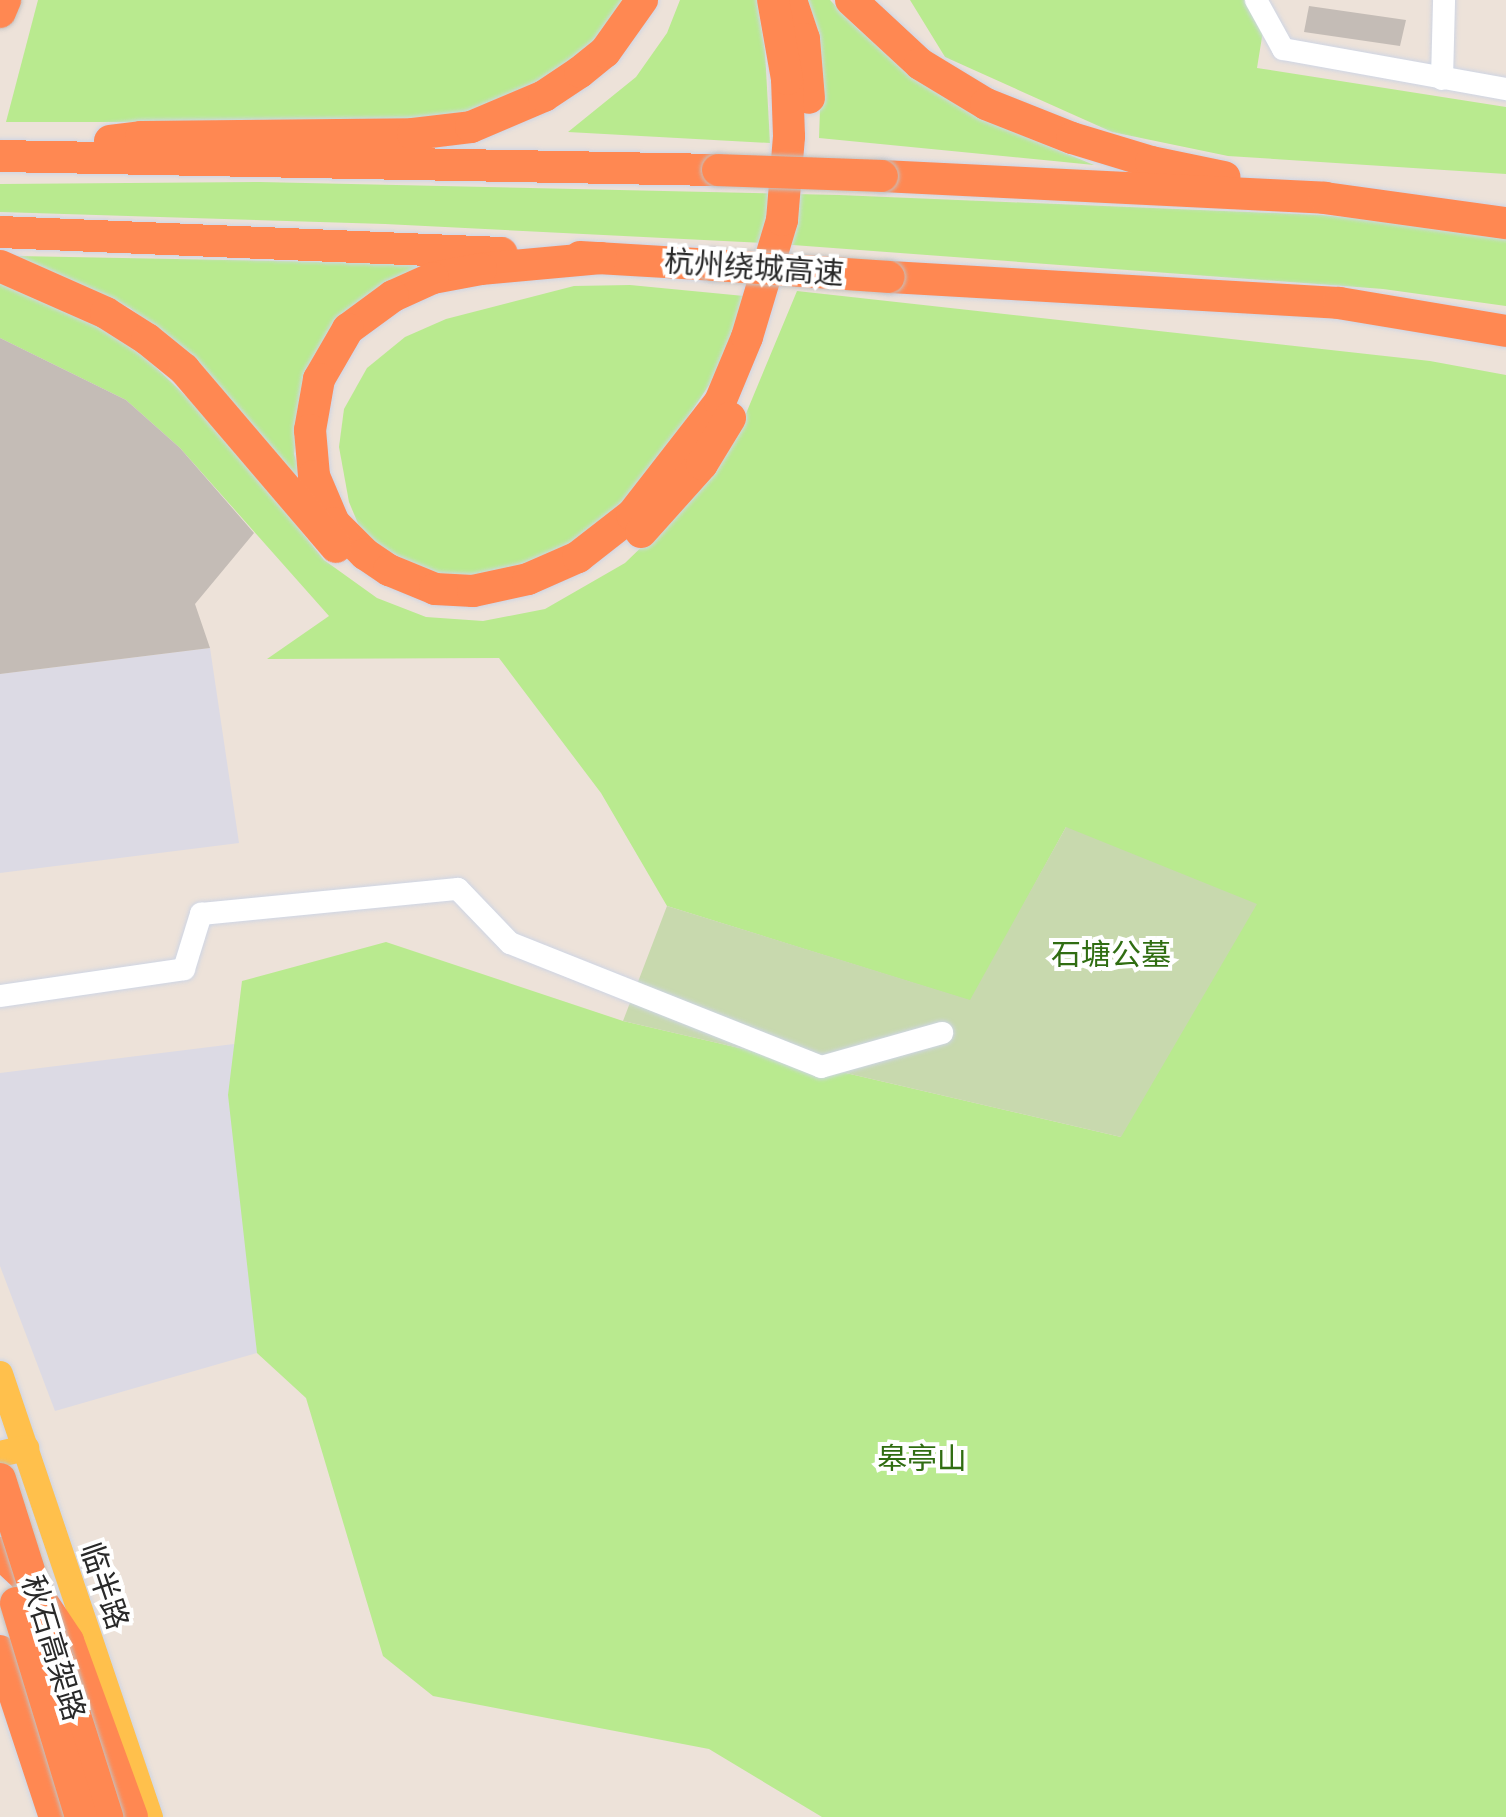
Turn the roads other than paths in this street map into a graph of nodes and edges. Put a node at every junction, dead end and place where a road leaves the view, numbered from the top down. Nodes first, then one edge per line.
1 (4, 0) edge
2 (642, 0) edge
3 (773, 0) edge
4 (791, 0) edge
5 (851, 0) edge
6 (1256, 0) edge
7 (1444, 0) edge
8 (0, 14) edge
9 (1442, 79) junction
10 (1506, 89) edge
11 (0, 156) edge
12 (1325, 198) junction
13 (1506, 223) edge
14 (1, 232) edge
15 (601, 258) junction
16 (5, 267) edge
17 (1506, 331) edge
18 (0, 996) edge
19 (942, 1033) dead end
20 (0, 1374) edge
21 (26, 1448) junction
22 (0, 1454) edge
23 (0, 1479) edge
24 (42, 1504) junction
25 (0, 1514) edge
26 (0, 1552) edge
27 (0, 1651) edge
28 (0, 1676) edge
29 (40, 1817) edge
30 (55, 1817) edge
31 (81, 1817) edge
32 (107, 1817) edge
33 (132, 1817) edge
34 (150, 1817) edge

1 - 8 highway, bridge
2 - 11 highway
3 - 15 highway
4 - 16 highway
5 - 12 highway
6 - 9 street
7 - 9 street
9 - 10 street
11 - 12 highway, bridge
12 - 13 highway
14 - 15 highway, 杭州绕城高速
15 - 17 highway, 杭州绕城高速, bridge
18 - 19 street
20 - 21 main road, 临半路
21 - 22 main road
21 - 24 main road, 临半路
23 - 32 highway, 秋石高架路, bridge
24 - 25 main road
24 - 34 main road, 临半路
26 - 31 highway, 秋石高架路, bridge
26 - 33 highway, bridge
27 - 30 highway
28 - 29 main road

